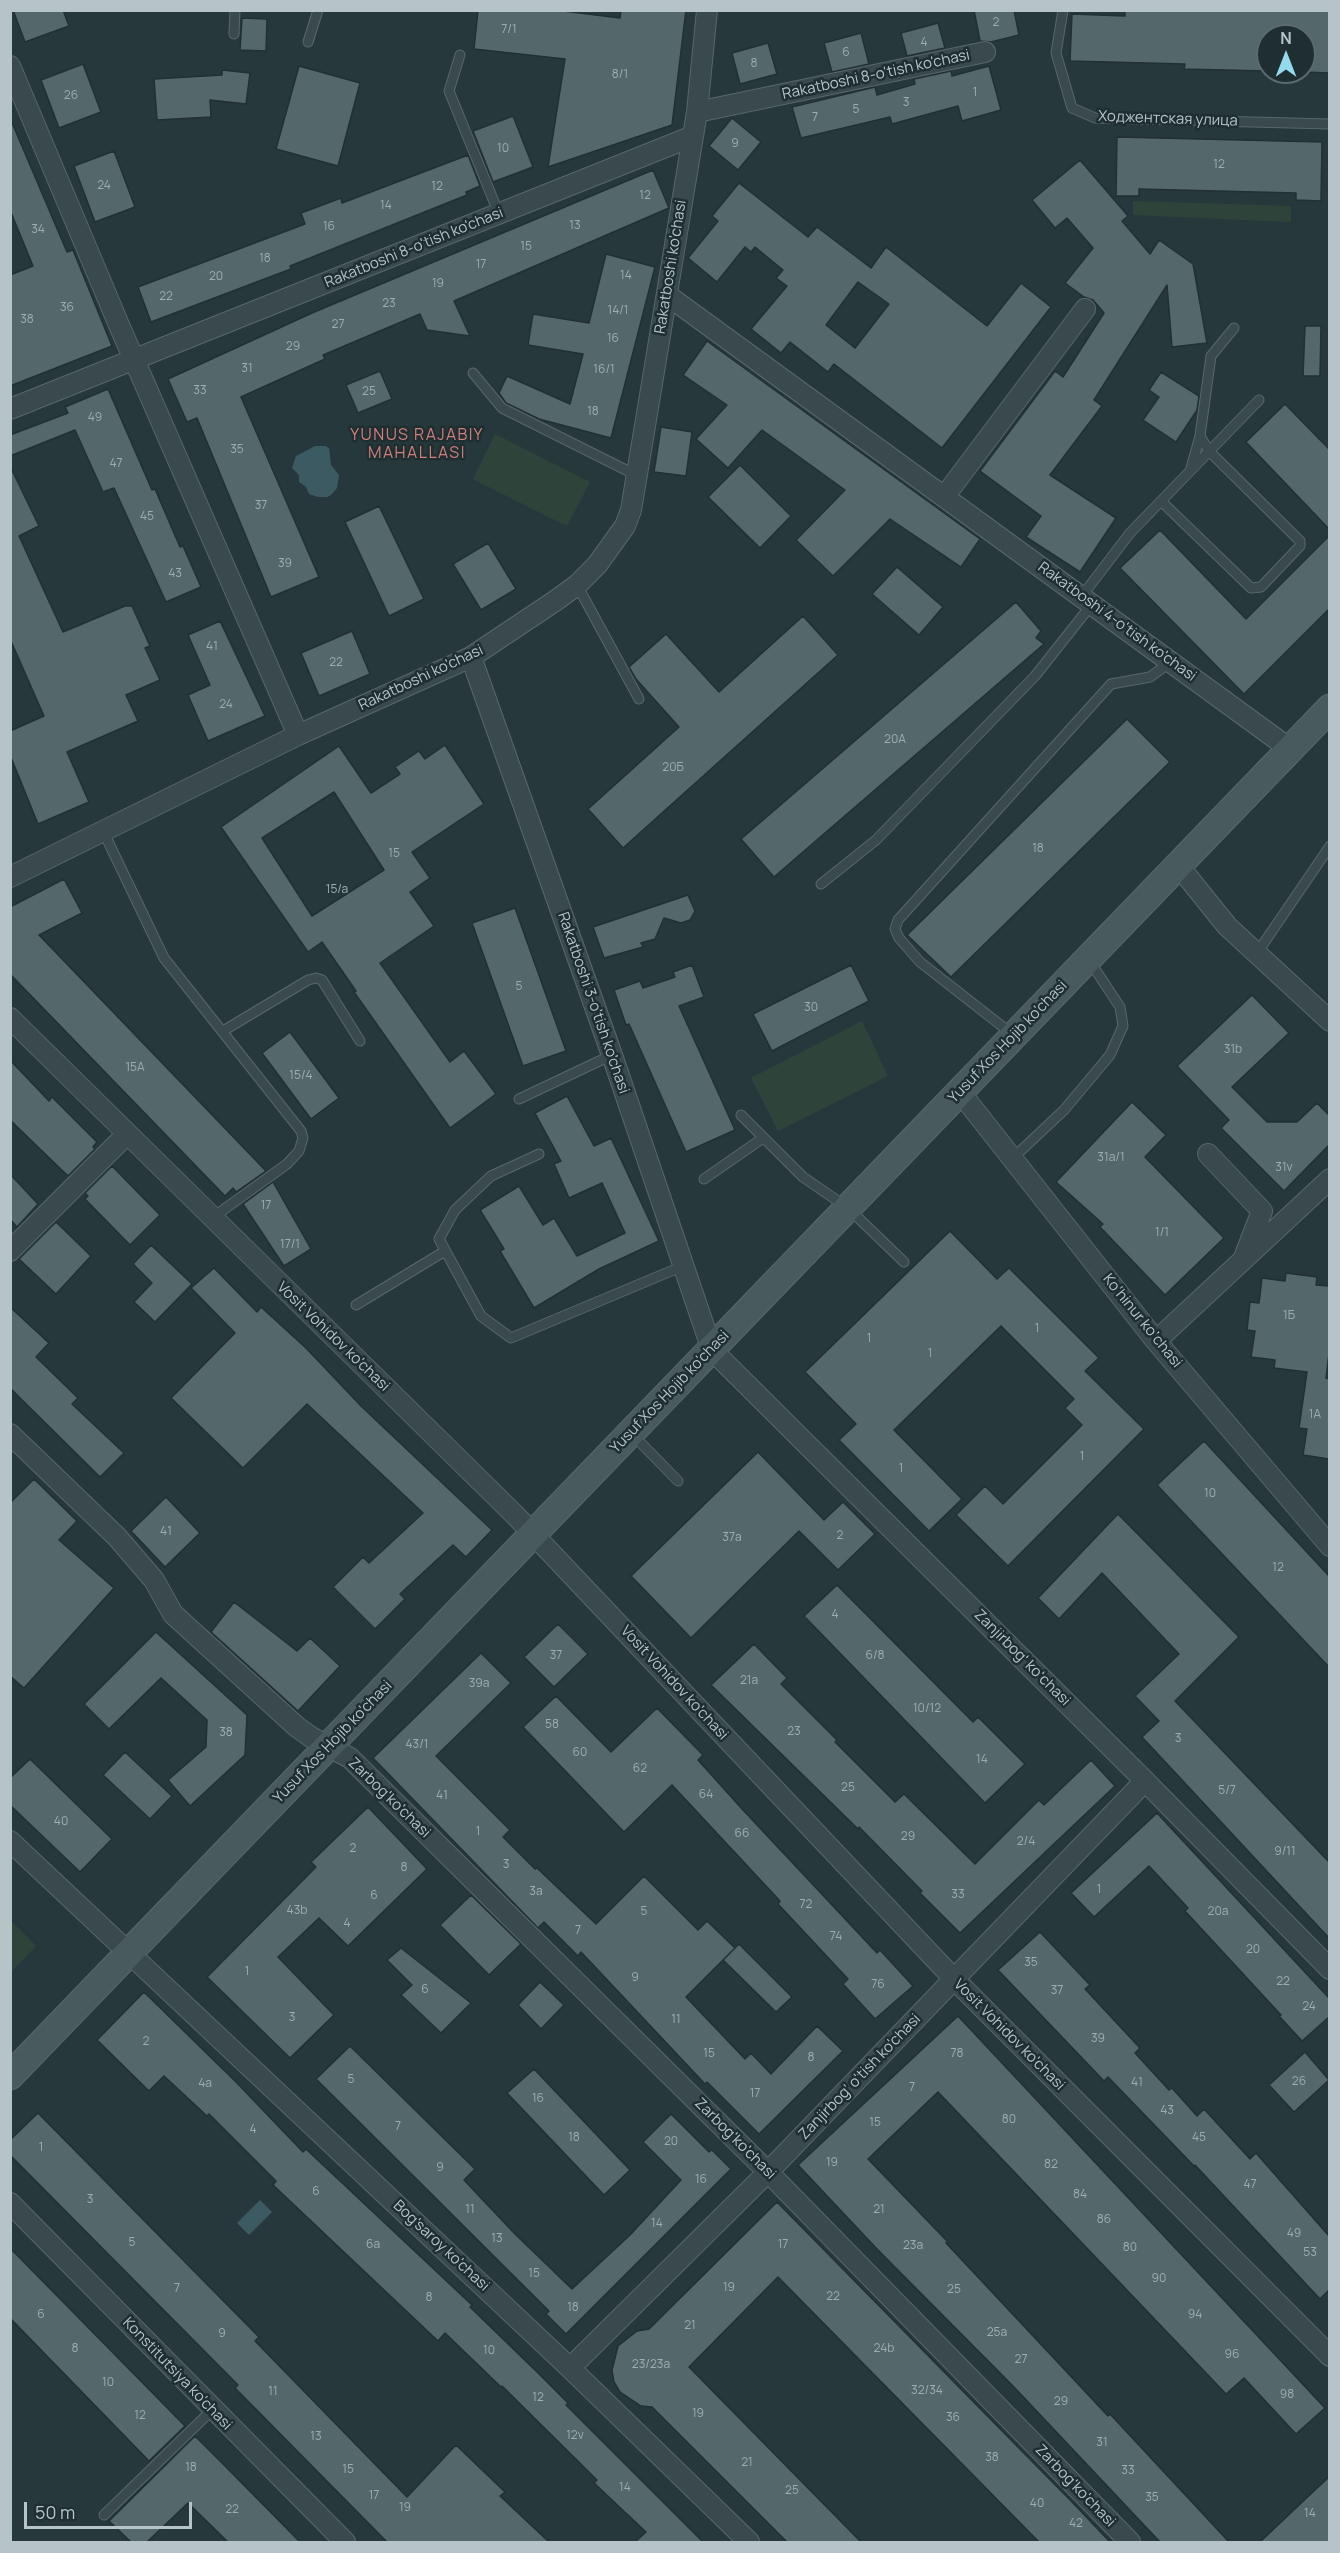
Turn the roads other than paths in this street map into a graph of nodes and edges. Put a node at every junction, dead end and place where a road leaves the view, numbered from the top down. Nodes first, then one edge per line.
1 (235, 10) edge
2 (318, 10) edge
3 (707, 10) edge
4 (1063, 10) edge
5 (234, 34) dead end
6 (308, 42) dead end
7 (985, 52) dead end
8 (460, 55) dead end
9 (10, 66) edge
10 (697, 111) junction
11 (1329, 124) edge
12 (693, 136) junction
13 (499, 214) junction
14 (667, 295) junction
15 (1085, 309) dead end
16 (1234, 328) dead end
17 (135, 359) junction
18 (473, 373) dead end
19 (1259, 400) dead end
20 (10, 409) edge
21 (1200, 436) junction
22 (1209, 451) junction
23 (1191, 471) junction
24 (636, 475) junction
25 (944, 497) junction
26 (1161, 501) junction
27 (577, 585) junction
28 (1087, 600) junction
29 (471, 657) junction
30 (1172, 661) junction
31 (639, 699) dead end
32 (1329, 708) edge
33 (297, 735) junction
34 (1290, 749) junction
35 (103, 831) junction
36 (1329, 846) edge
37 (1178, 865) junction
38 (10, 877) edge
39 (821, 884) dead end
40 (1257, 953) junction
41 (1088, 959) junction
42 (10, 1018) edge
43 (1329, 1021) edge
44 (223, 1031) junction
45 (1014, 1036) junction
46 (360, 1041) dead end
47 (612, 1055) junction
48 (960, 1092) junction
49 (519, 1099) dead end
50 (741, 1115) dead end
51 (128, 1134) junction
52 (763, 1138) junction
53 (538, 1154) dead end
54 (1208, 1154) dead end
55 (1013, 1158) junction
56 (704, 1179) dead end
57 (1329, 1179) edge
58 (848, 1208) junction
59 (213, 1218) junction
60 (10, 1251) edge
61 (445, 1251) junction
62 (1243, 1260) junction
63 (904, 1262) dead end
64 (683, 1266) junction
65 (356, 1305) dead end
66 (1156, 1341) junction
67 (712, 1350) junction
68 (631, 1433) junction
69 (10, 1434) edge
70 (678, 1481) dead end
71 (534, 1534) junction
72 (1329, 1546) edge
73 (329, 1747) junction
74 (1145, 1780) junction
75 (10, 1841) edge
76 (130, 1952) junction
77 (1329, 1970) edge
78 (954, 1979) junction
79 (10, 2076) edge
80 (768, 2172) junction
81 (10, 2203) edge
82 (1329, 2356) edge
83 (570, 2368) junction
84 (213, 2410) junction
85 (104, 2515) dead end
86 (345, 2542) edge
87 (749, 2542) edge
88 (1130, 2542) edge

1 - 5 lane
2 - 6 lane
3 - 10 street, Rakatboshi ko'chasi
4 - 11 lane, Ходжентская улица
7 - 10 street, Rakatboshi 8-o'tish ko'chasi
8 - 13 lane
9 - 17 street
10 - 12 street, Rakatboshi ko'chasi
12 - 13 street, Rakatboshi 8-o'tish ko'chasi
12 - 14 street, Rakatboshi ko'chasi
13 - 17 street, Rakatboshi 8-o'tish ko'chasi
14 - 24 street, Rakatboshi ko'chasi
14 - 25 street, Rakatboshi 4-o'tish ko'chasi
15 - 25 street
16 - 21 lane
17 - 20 street, Rakatboshi 8-o'tish ko'chasi
17 - 33 street
18 - 24 lane
19 - 22 lane
21 - 22 lane
21 - 23 lane
22 - 23 lane
22 - 26 lane
23 - 26 lane
24 - 27 street, Rakatboshi ko'chasi
25 - 28 street, Rakatboshi 4-o'tish ko'chasi
26 - 28 lane
27 - 29 street, Rakatboshi ko'chasi
27 - 31 lane
28 - 30 street, Rakatboshi 4-o'tish ko'chasi
28 - 39 lane
29 - 33 street, Rakatboshi ko'chasi
29 - 47 street, Rakatboshi 3-o'tish ko'chasi
30 - 34 street, Rakatboshi 4-o'tish ko'chasi
30 - 45 lane
32 - 34 main road, Yusuf Xos Hojib ko'chasi
33 - 35 street, Rakatboshi ko'chasi
34 - 37 main road, Yusuf Xos Hojib ko'chasi
35 - 38 street, Rakatboshi ko'chasi
35 - 44 lane
36 - 40 lane
37 - 40 street
37 - 41 main road, Yusuf Xos Hojib ko'chasi
40 - 43 street
41 - 45 main road, Yusuf Xos Hojib ko'chasi
41 - 55 lane
42 - 51 street, Vosit Vohidov ko'chasi
44 - 46 lane
44 - 59 lane
45 - 48 main road, Yusuf Xos Hojib ko'chasi
47 - 49 lane
47 - 64 street, Rakatboshi 3-o'tish ko'chasi
48 - 55 street, Ko‘hinur ko‘chasi
48 - 58 main road, Yusuf Xos Hojib ko'chasi
50 - 52 lane
51 - 59 street, Vosit Vohidov ko'chasi
51 - 60 street
52 - 56 lane
52 - 58 lane
53 - 61 lane
54 - 62 street
55 - 66 street, Ko‘hinur ko‘chasi
57 - 62 street
58 - 63 lane
58 - 67 main road, Yusuf Xos Hojib ko'chasi
59 - 71 street, Vosit Vohidov ko'chasi
61 - 64 lane
61 - 65 lane
62 - 66 street
64 - 67 street, Rakatboshi 3-o'tish ko'chasi
66 - 72 street, Ko‘hinur ko‘chasi
67 - 68 main road, Yusuf Xos Hojib ko'chasi
67 - 74 street, Zanjirbogʻ koʻchasi
68 - 70 lane
68 - 71 main road, Yusuf Xos Hojib ko'chasi
69 - 73 street, Zarbog'ko'chasi
71 - 73 main road, Yusuf Xos Hojib ko'chasi
71 - 78 street, Vosit Vohidov ko'chasi
73 - 76 main road, Yusuf Xos Hojib ko'chasi
73 - 80 street, Zarbog'ko'chasi
74 - 77 street, Zanjirbogʻ koʻchasi
74 - 78 street, Zanjirbog' o'tish ko'chasi
75 - 76 street, Bog'saroy ko'chasi
76 - 79 main road, Yusuf Xos Hojib ko'chasi
76 - 83 street, Bog'saroy ko'chasi
78 - 80 street, Zanjirbog' o'tish ko'chasi
78 - 82 street, Vosit Vohidov ko'chasi
80 - 83 street, Zanjirbog' o'tish ko'chasi
80 - 88 street, Zarbog'ko'chasi
81 - 84 street, Konstitutsiya ko'chasi
83 - 87 street, Bog'saroy ko'chasi
84 - 85 lane
84 - 86 street, Konstitutsiya ko'chasi

